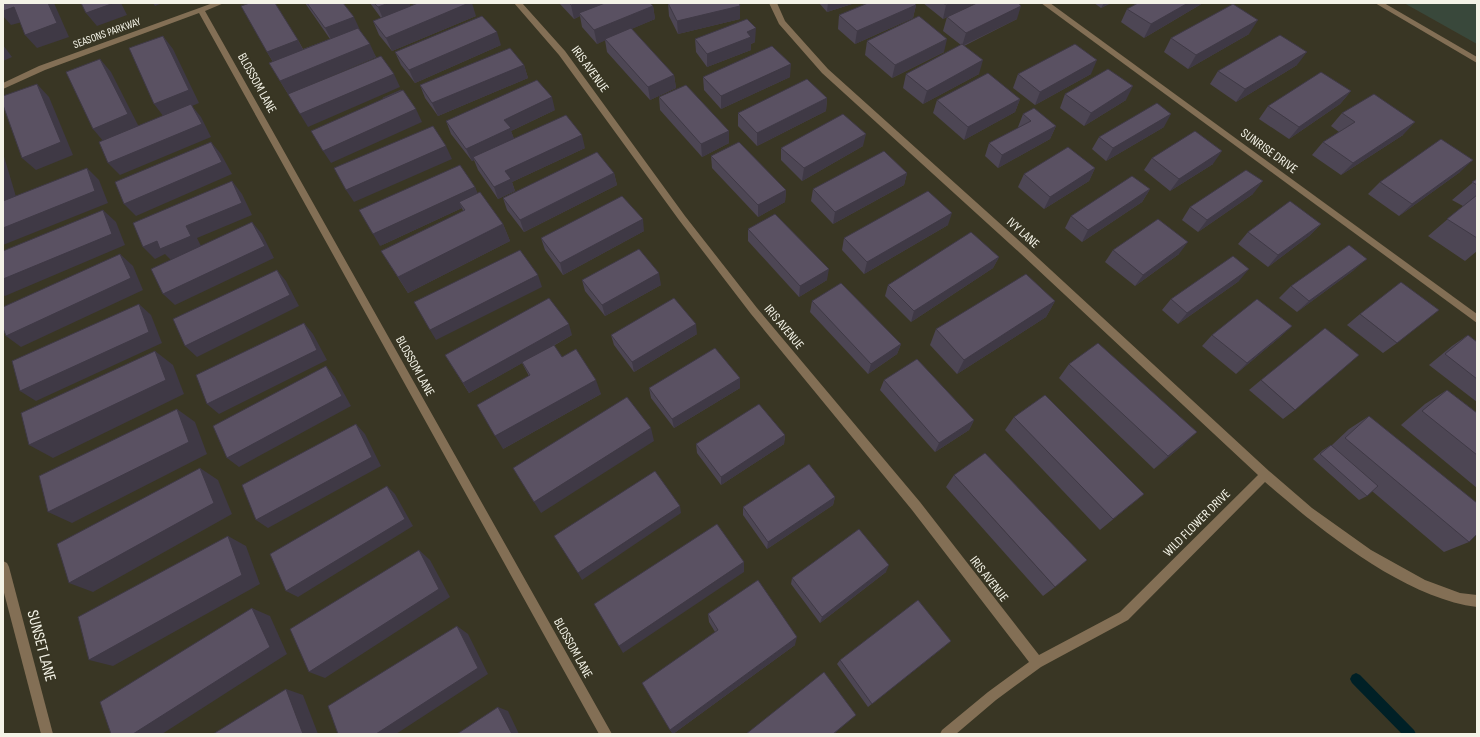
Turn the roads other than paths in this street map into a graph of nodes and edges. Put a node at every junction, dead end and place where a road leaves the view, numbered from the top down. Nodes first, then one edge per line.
1 (220, 3) edge
2 (518, 3) edge
3 (772, 3) edge
4 (1045, 3) edge
5 (1379, 3) edge
6 (201, 10) junction
7 (1477, 60) edge
8 (3, 86) edge
9 (1477, 319) edge
10 (1265, 475) junction
11 (3, 566) edge
12 (1477, 602) edge
13 (1037, 663) junction
14 (47, 734) edge
15 (606, 734) edge
16 (946, 734) edge

1 - 6 street, SEASONS PARKWAY
2 - 13 street, IRIS AVENUE
3 - 10 street, IVY LANE
4 - 9 street, SUNRISE DRIVE
5 - 7 street
6 - 8 street, SEASONS PARKWAY
6 - 15 street, BLOSSOM LANE
10 - 12 street
10 - 13 street, WILD FLOWER DRIVE
11 - 14 street, SUNSET LANE
13 - 16 street, WILD FLOWER DRIVE

